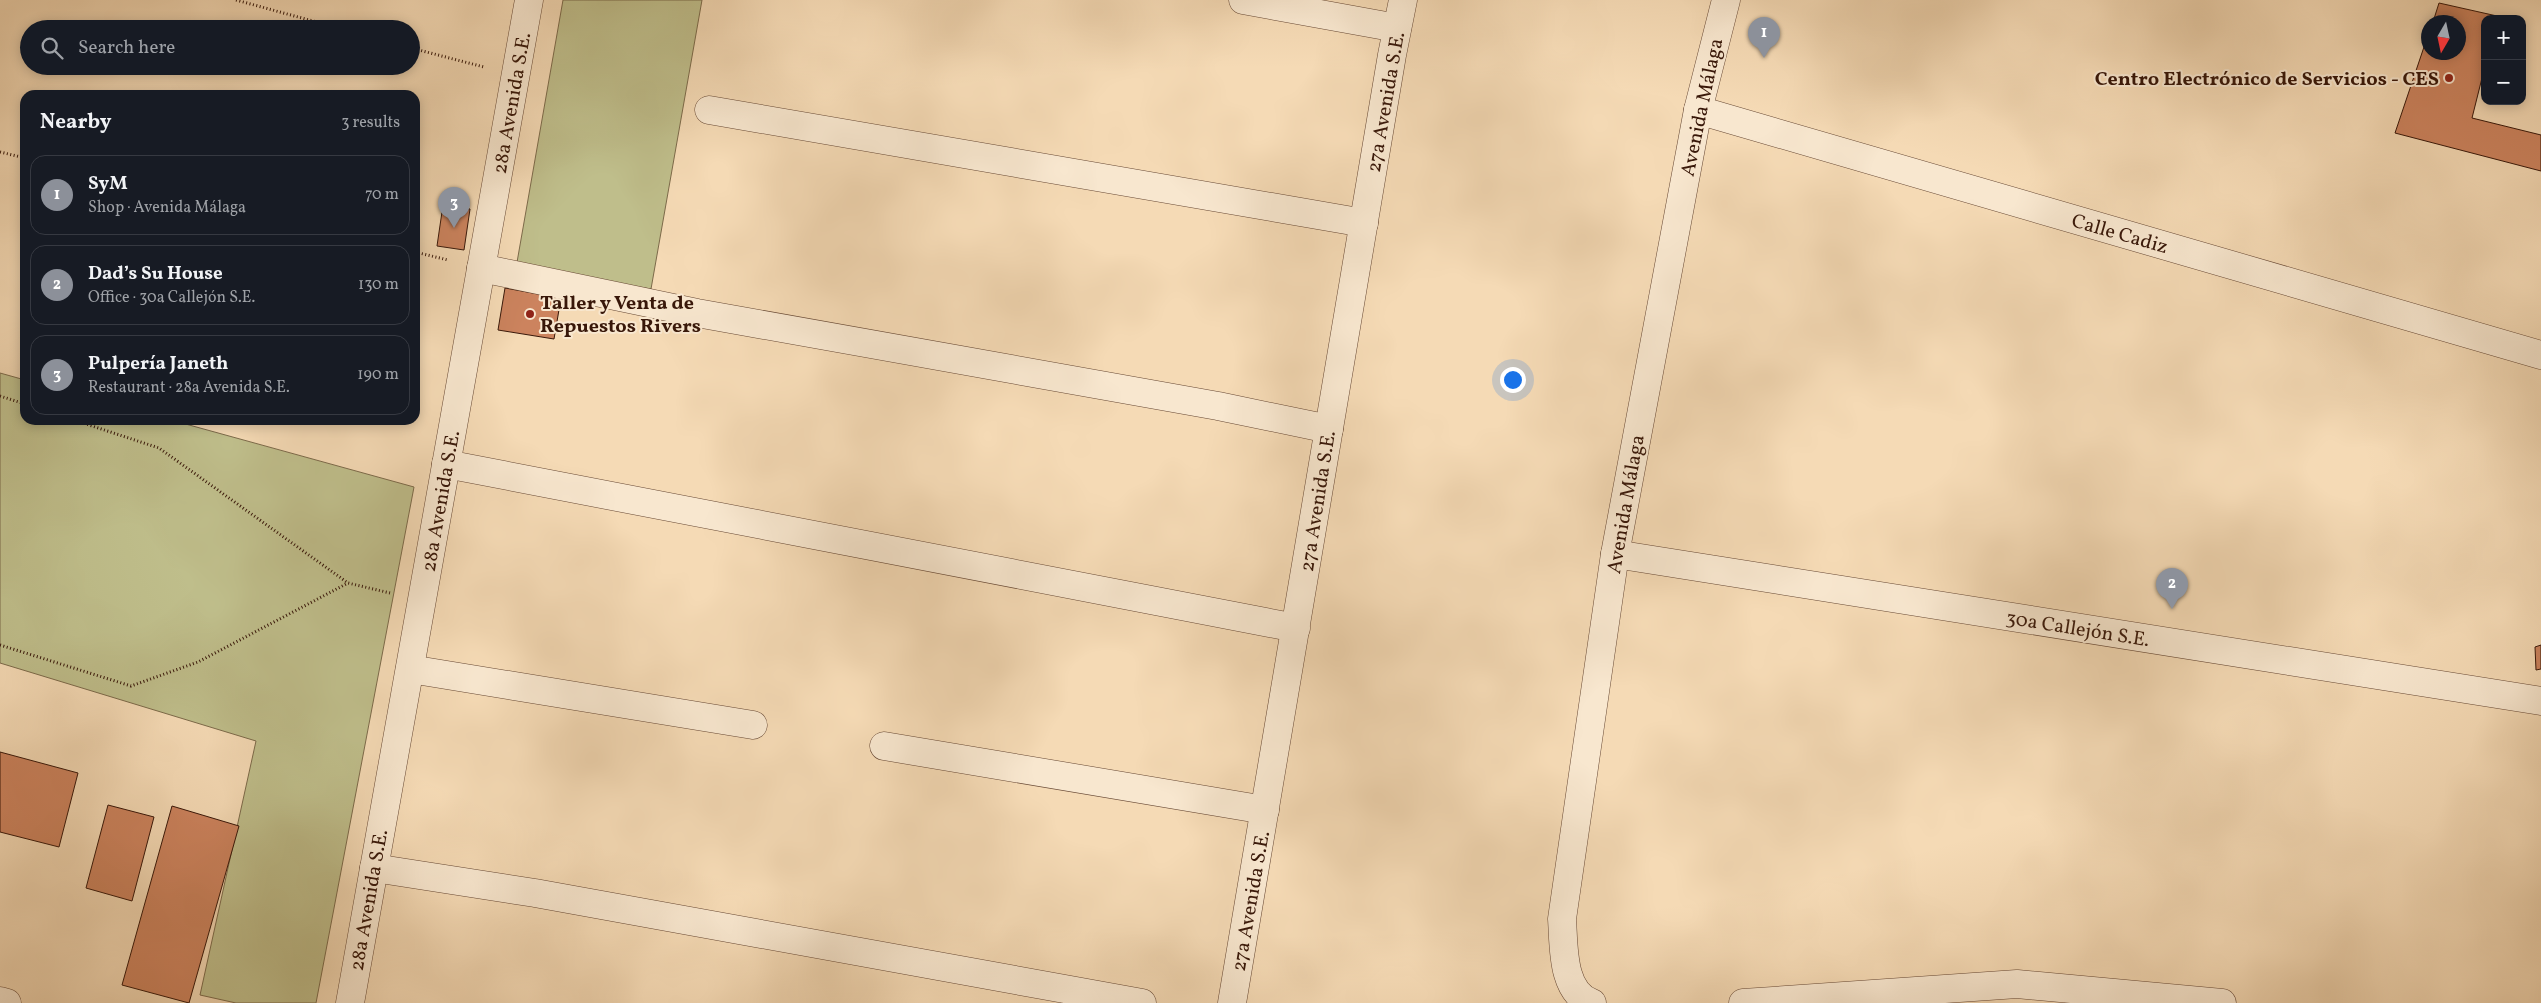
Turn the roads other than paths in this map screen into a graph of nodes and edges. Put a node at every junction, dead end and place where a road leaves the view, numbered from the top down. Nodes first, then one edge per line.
1 (529, 0) edge
2 (1243, 0) edge
3 (1403, 0) edge
4 (1726, 0) edge
5 (1397, 28) junction
6 (708, 110) dead end
7 (1698, 110) junction
8 (1364, 223) junction
9 (481, 268) junction
10 (2541, 355) edge
11 (1329, 429) junction
12 (446, 464) junction
13 (1615, 554) junction
14 (1296, 628) junction
15 (410, 669) junction
16 (2541, 701) edge
17 (753, 726) dead end
18 (884, 746) dead end
19 (1265, 810) junction
20 (374, 868) junction
21 (2018, 993) edge
22 (0, 1001) edge
23 (6, 1003) edge
24 (350, 1003) edge
25 (1142, 1003) edge
26 (1232, 1003) edge
27 (1592, 1003) edge
28 (1743, 1003) edge
29 (2222, 1003) edge

1 - 9 street, 28a Avenida S.E.
2 - 5 street
3 - 5 street, 27a Avenida S.E.
4 - 7 street, Avenida Málaga
5 - 8 street, 27a Avenida S.E.
6 - 8 street
7 - 10 street, Calle Cadiz
7 - 13 street, Avenida Málaga
8 - 11 street, 27a Avenida S.E.
9 - 11 street
9 - 12 street, 28a Avenida S.E.
11 - 14 street, 27a Avenida S.E.
12 - 14 street
12 - 15 street, 28a Avenida S.E.
13 - 16 street, 30a Callejón S.E.
13 - 27 street, Avenida Málaga
14 - 19 street, 27a Avenida S.E.
15 - 17 street
15 - 20 street, 28a Avenida S.E.
18 - 19 street
19 - 26 street, 27a Avenida S.E.
20 - 24 street, 28a Avenida S.E.
20 - 25 street
21 - 28 street
21 - 29 street
22 - 23 street

